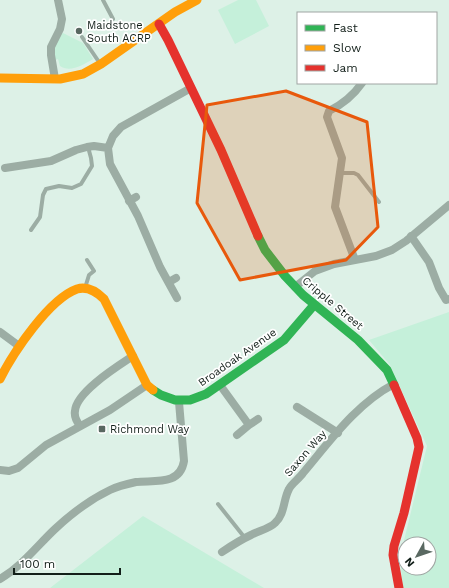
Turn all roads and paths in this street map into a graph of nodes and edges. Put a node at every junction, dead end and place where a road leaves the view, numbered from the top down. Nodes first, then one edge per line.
1 (58, 0) edge
2 (103, 0) edge
3 (197, 0) edge
4 (184, 3) edge
5 (113, 19) dead end
6 (159, 24) junction
7 (82, 37) dead end
8 (100, 64) junction
9 (0, 78) edge
10 (55, 78) junction
11 (361, 84) edge
12 (191, 88) junction
13 (87, 146) junction
14 (108, 148) junction
15 (5, 168) dead end
16 (340, 173) junction
17 (379, 202) dead end
18 (449, 205) edge
19 (32, 230) dead end
20 (411, 236) junction
21 (87, 260) dead end
22 (355, 260) junction
23 (295, 287) junction
24 (85, 288) junction
25 (177, 298) dead end
26 (447, 300) edge
27 (314, 305) junction
28 (0, 332) edge
29 (19, 346) junction
30 (133, 356) junction
31 (0, 379) edge
32 (394, 384) junction
33 (147, 385) junction
34 (220, 385) junction
35 (179, 402) junction
36 (297, 407) dead end
37 (258, 419) dead end
38 (249, 425) junction
39 (80, 426) junction
40 (338, 433) junction
41 (237, 435) dead end
42 (0, 470) edge
43 (218, 504) dead end
44 (244, 538) junction
45 (222, 552) dead end
46 (0, 579) edge
47 (398, 588) edge

1 - 10 street
2 - 5 lane
3 - 4 main road
4 - 6 main road
6 - 8 main road
6 - 12 main road, Cripple Street
7 - 8 lane
8 - 10 main road
9 - 10 main road
11 - 16 street
12 - 14 street
12 - 23 main road, Cripple Street
13 - 14 street
13 - 15 street
13 - 19 lane
14 - 25 street
16 - 17 lane
16 - 22 street
18 - 20 street
20 - 22 street
20 - 26 street
21 - 24 lane
22 - 23 street
23 - 27 main road, Cripple Street
24 - 29 main road
24 - 30 main road
27 - 32 main road, Cripple Street
27 - 34 main road, Broadoak Avenue
28 - 29 street
29 - 31 main road
30 - 33 main road
30 - 39 street
32 - 40 street, Saxon Way
32 - 47 main road, Cripple Street
33 - 35 main road
33 - 39 street
34 - 35 main road, Broadoak Avenue
34 - 38 street
35 - 46 street
36 - 40 street
37 - 38 street
38 - 41 street
39 - 42 street
40 - 44 street, Saxon Way
43 - 44 lane
44 - 45 street, Saxon Way

